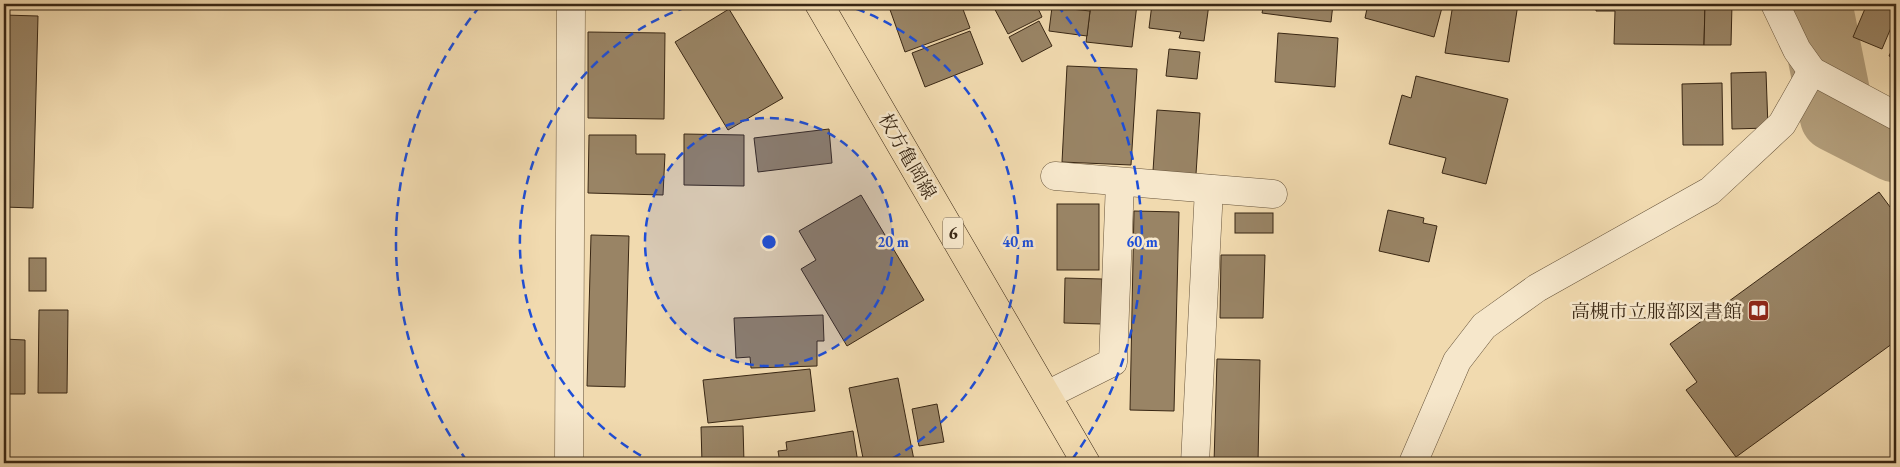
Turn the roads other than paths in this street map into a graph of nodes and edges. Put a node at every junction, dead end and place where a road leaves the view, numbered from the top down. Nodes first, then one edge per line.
1 (571, 4) edge
2 (819, 4) edge
3 (1775, 4) edge
4 (1812, 71) junction
5 (1896, 116) edge
6 (1055, 176) dead end
7 (1120, 182) junction
8 (1210, 189) junction
9 (1273, 194) dead end
10 (1047, 395) junction
11 (569, 463) edge
12 (1086, 463) edge
13 (1195, 463) edge
14 (1413, 463) edge

1 - 11 street
2 - 10 main road, 枚方亀岡線 / 6
3 - 4 street
4 - 5 street
4 - 14 street
6 - 7 street
7 - 8 street
7 - 10 street
8 - 9 street
8 - 13 street
10 - 12 main road, 枚方亀岡線 / 6

